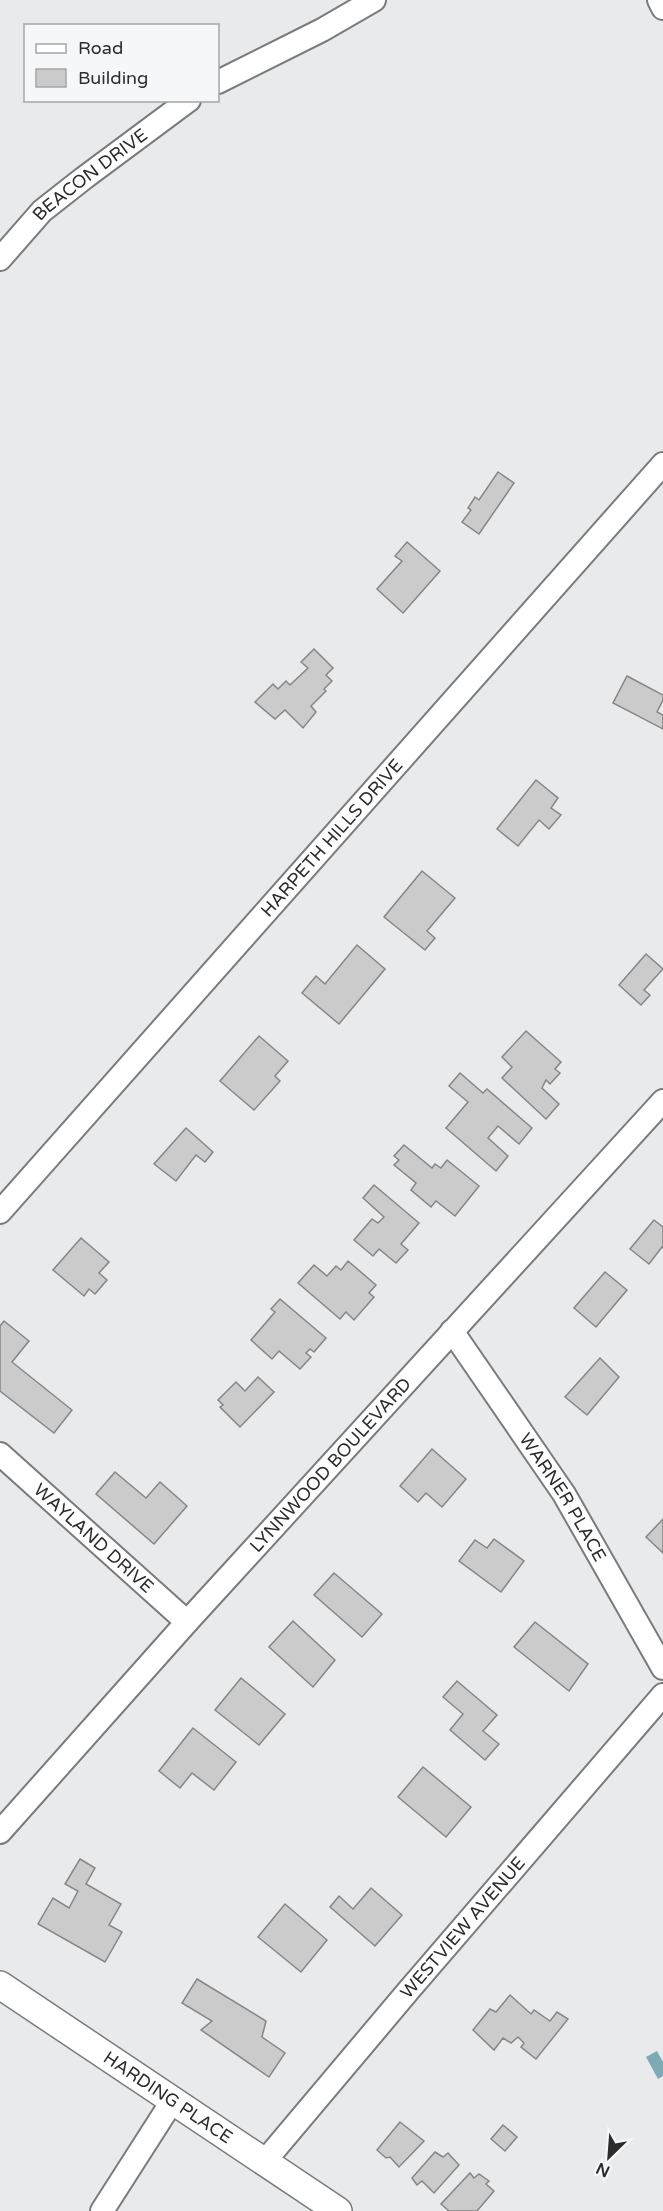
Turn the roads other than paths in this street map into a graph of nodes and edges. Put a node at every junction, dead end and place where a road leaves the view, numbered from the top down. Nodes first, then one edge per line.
1 (374, 0) edge
2 (659, 0) edge
3 (663, 8) edge
4 (219, 82) edge
5 (186, 102) edge
6 (0, 259) edge
7 (663, 464) edge
8 (663, 1101) edge
9 (0, 1212) edge
10 (452, 1331) junction
11 (0, 1454) edge
12 (187, 1622) junction
13 (663, 1668) edge
14 (663, 1695) edge
15 (0, 1832) edge
16 (0, 1985) edge
17 (173, 2100) junction
18 (265, 2161) junction
19 (102, 2211) edge
20 (338, 2211) edge

1 - 4 street
2 - 3 street
5 - 6 street, BEACON DRIVE
7 - 9 street, HARPETH HILLS DRIVE
8 - 10 street, LYNNWOOD BOULEVARD
10 - 12 street, LYNNWOOD BOULEVARD
10 - 13 street, WARNER PLACE
11 - 12 street, WAYLAND DRIVE
12 - 15 street, LYNNWOOD BOULEVARD
14 - 18 street, WESTVIEW AVENUE
16 - 17 main road, HARDING PLACE
17 - 18 main road, HARDING PLACE
17 - 19 street
18 - 20 main road, HARDING PLACE

